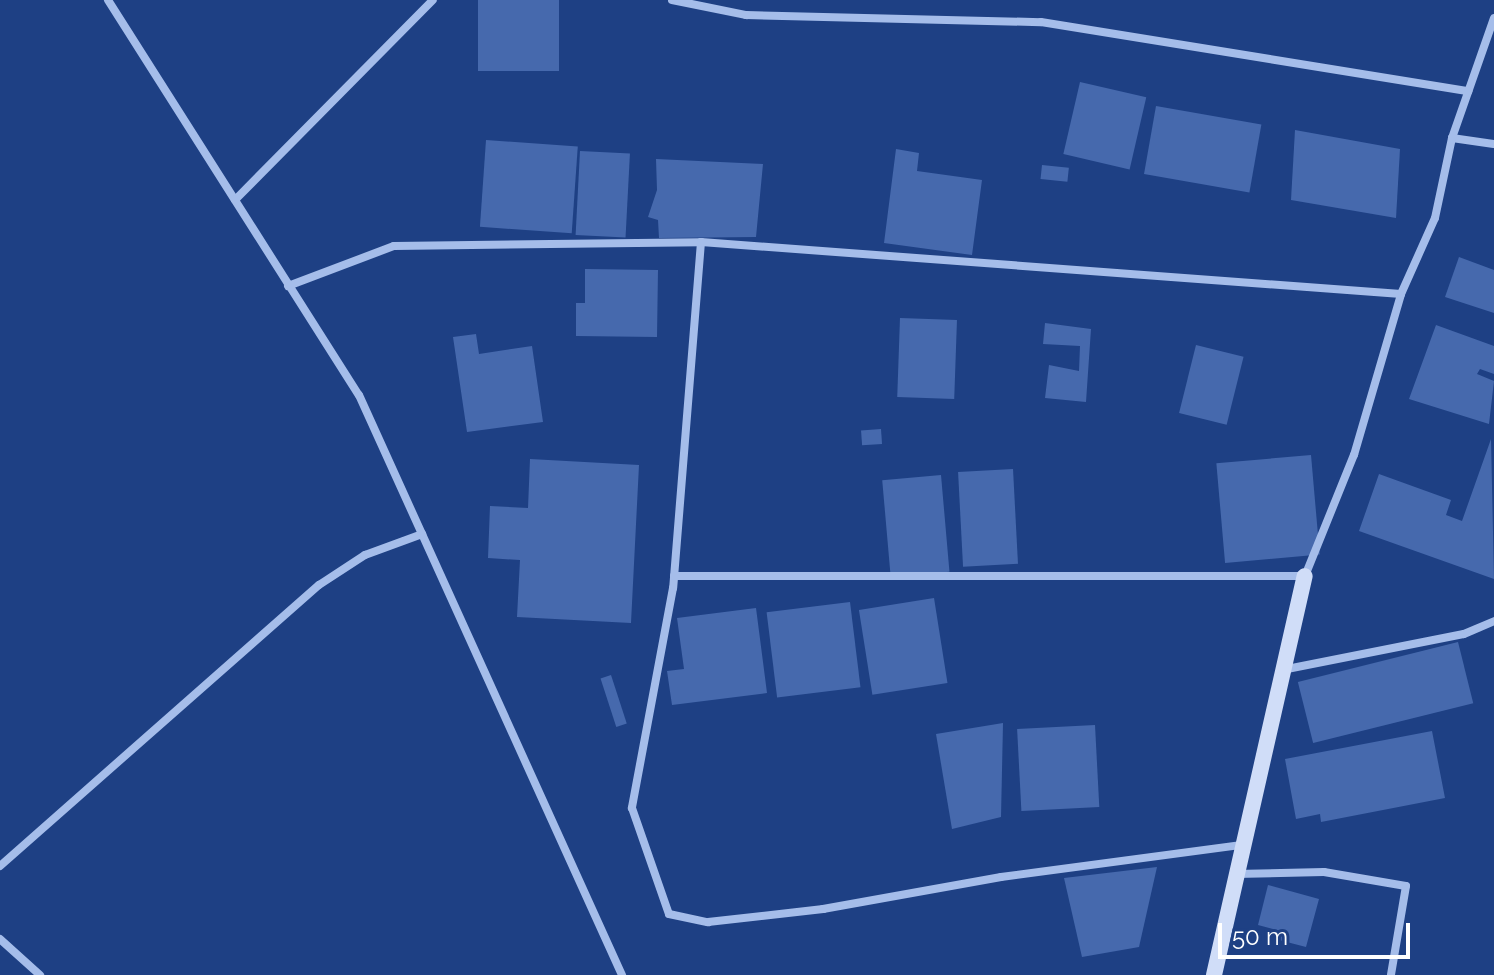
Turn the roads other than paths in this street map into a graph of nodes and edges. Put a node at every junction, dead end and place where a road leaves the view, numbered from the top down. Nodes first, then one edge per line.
1 (108, 0) edge
2 (433, 0) edge
3 (672, 0) edge
4 (1494, 18) edge
5 (1468, 91) junction
6 (1452, 138) junction
7 (1494, 144) edge
8 (235, 200) junction
9 (701, 242) junction
10 (288, 286) junction
11 (1401, 294) junction
12 (422, 534) junction
13 (674, 576) junction
14 (1305, 576) junction
15 (1494, 621) edge
16 (1287, 669) junction
17 (1242, 845) junction
18 (0, 866) edge
19 (1234, 874) junction
20 (0, 939) edge
21 (40, 975) edge
22 (622, 975) edge
23 (1214, 975) edge
24 (1391, 975) edge

1 - 8 street
2 - 8 street
3 - 5 street
4 - 5 street
5 - 6 street
6 - 7 street
6 - 11 street
8 - 10 street
9 - 10 street
9 - 11 street
9 - 13 street
10 - 12 street
11 - 14 street
12 - 18 street
12 - 22 street
13 - 14 street
13 - 17 street
14 - 16 street
15 - 16 street
16 - 17 street
17 - 19 street
19 - 23 street
19 - 24 street
20 - 21 street

